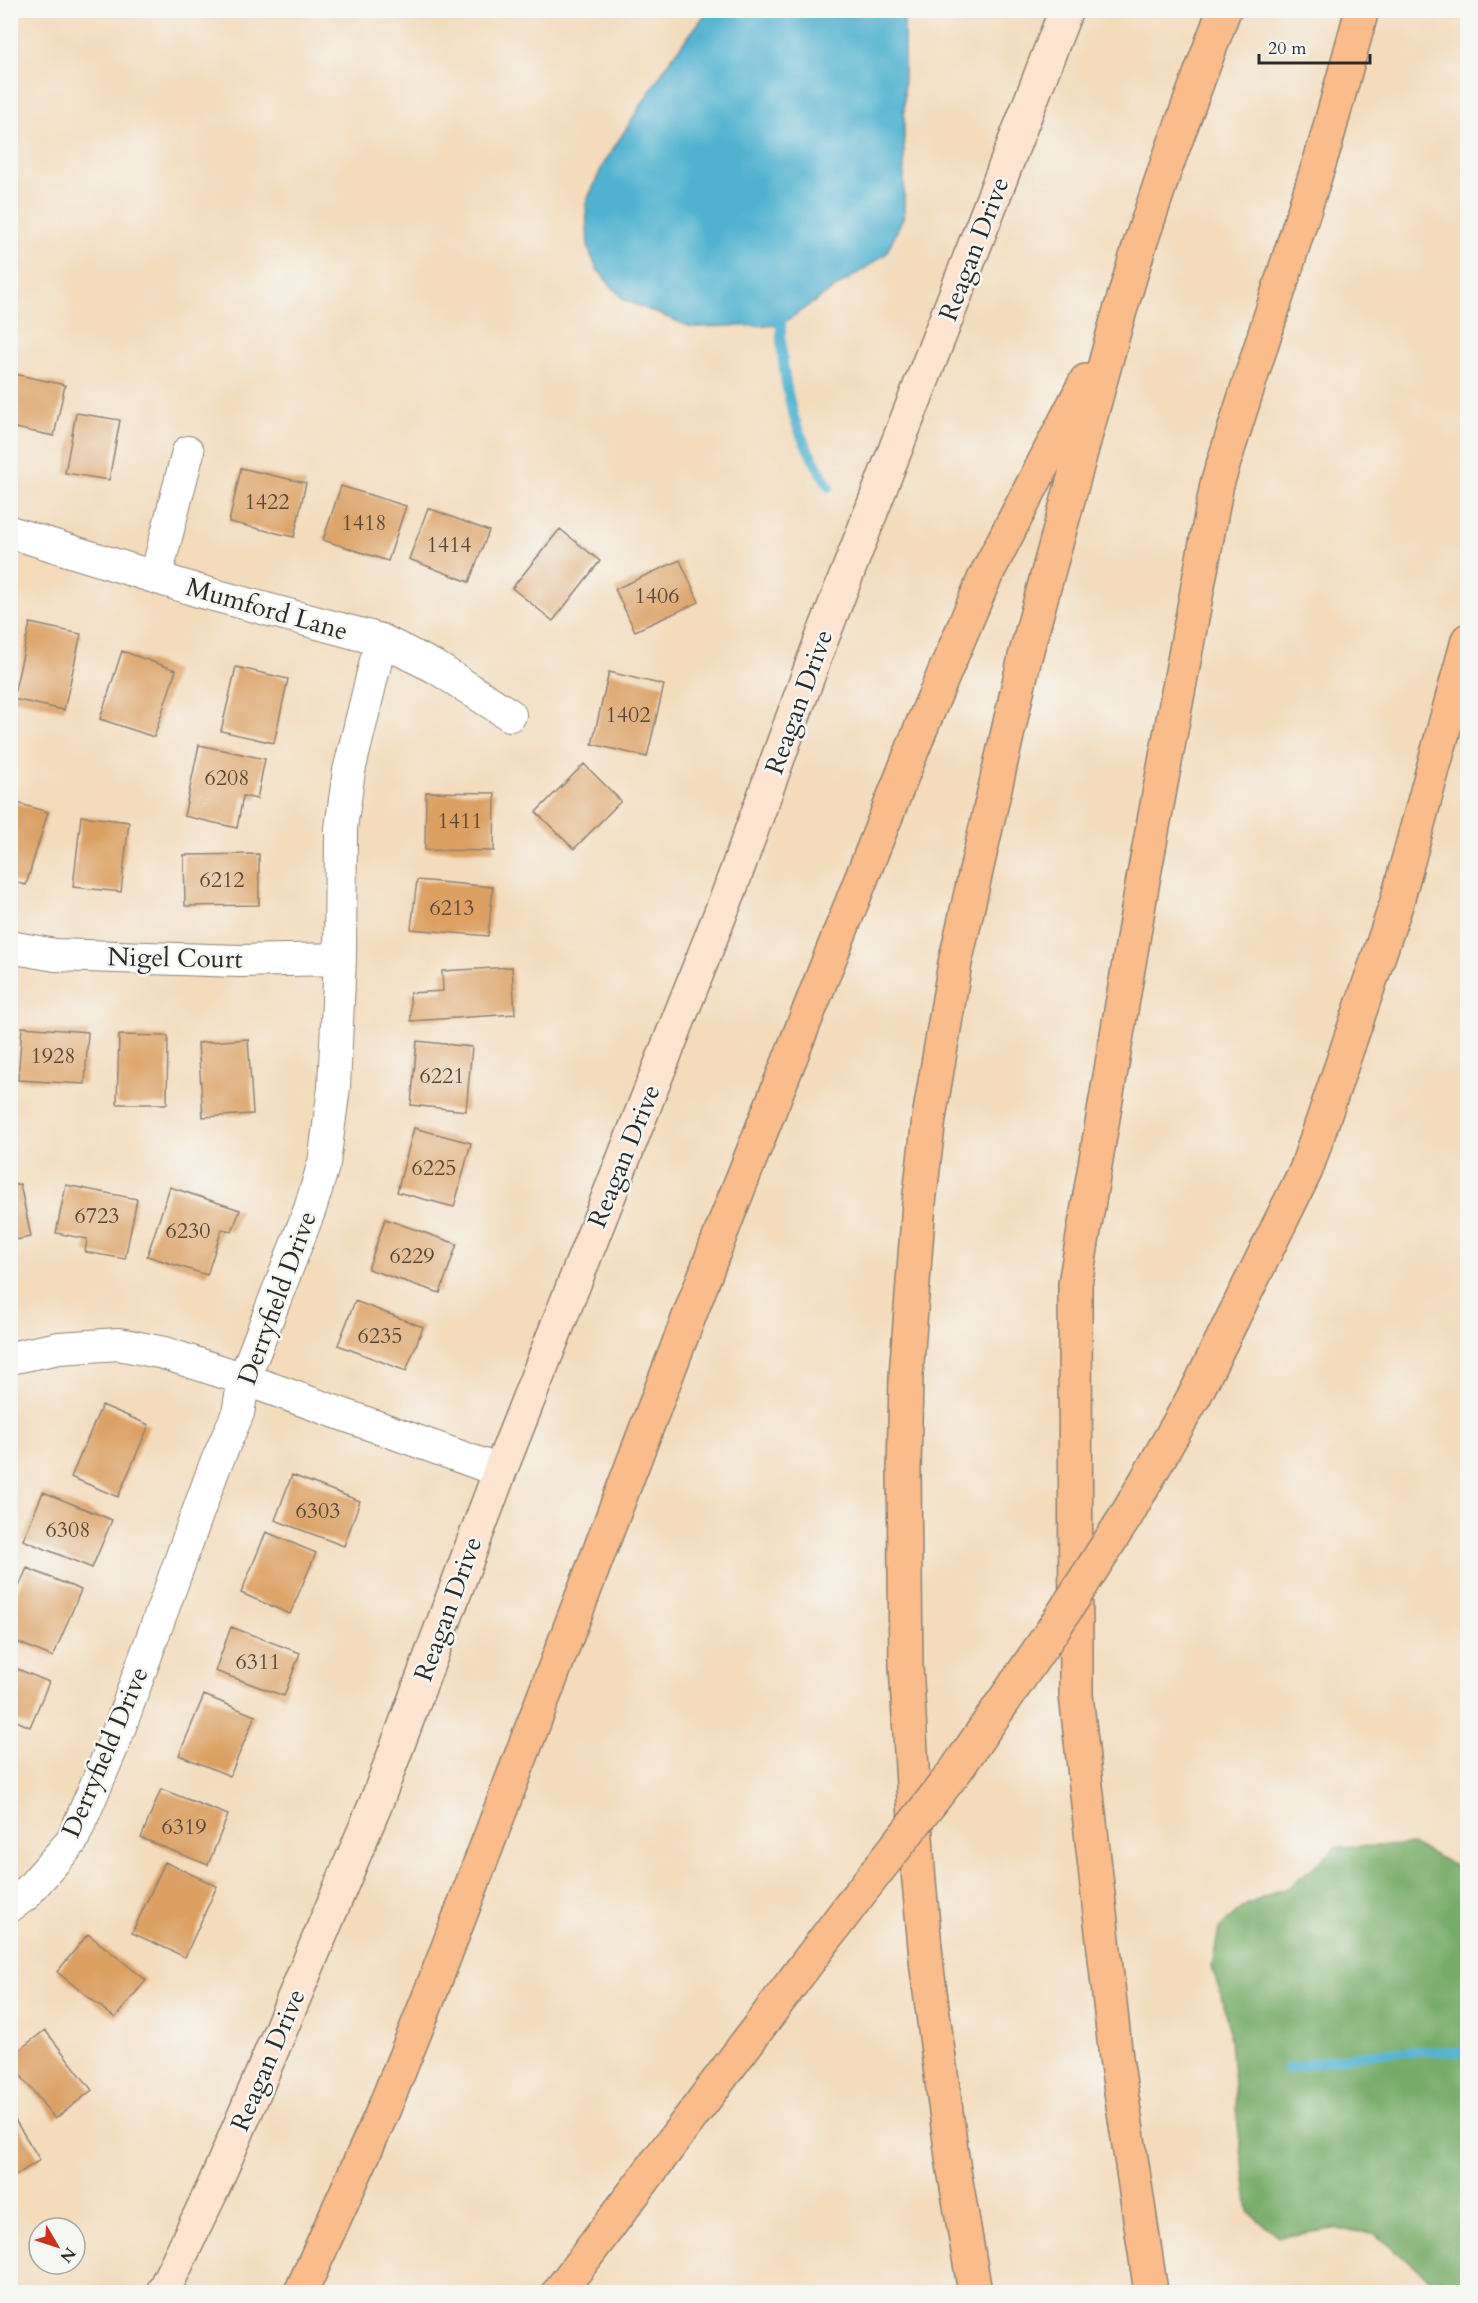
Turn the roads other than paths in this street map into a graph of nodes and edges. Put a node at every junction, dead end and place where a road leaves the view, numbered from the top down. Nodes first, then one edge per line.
1 (1066, 10) edge
2 (1224, 10) edge
3 (1362, 10) edge
4 (1116, 324) junction
5 (188, 452) dead end
6 (10, 532) edge
7 (156, 576) junction
8 (381, 640) junction
9 (1467, 640) edge
10 (510, 715) dead end
11 (10, 947) edge
12 (340, 959) junction
13 (10, 1358) edge
14 (244, 1379) junction
15 (500, 1471) junction
16 (10, 1906) edge
17 (163, 2292) edge
18 (301, 2292) edge
19 (559, 2292) edge
20 (975, 2292) edge
21 (1151, 2292) edge

1 - 15 street, Reagan Drive
2 - 4 highway
3 - 21 highway
4 - 18 highway
4 - 20 highway
5 - 7 street
6 - 7 street, Mumford Lane
7 - 8 street, Mumford Lane
8 - 10 street, Mumford Lane
8 - 12 street, Derryfield Drive
9 - 19 highway, bridge
11 - 12 street, Nigel Court
12 - 14 street, Derryfield Drive
13 - 14 street
14 - 15 street
14 - 16 street, Derryfield Drive
15 - 17 street, Reagan Drive

